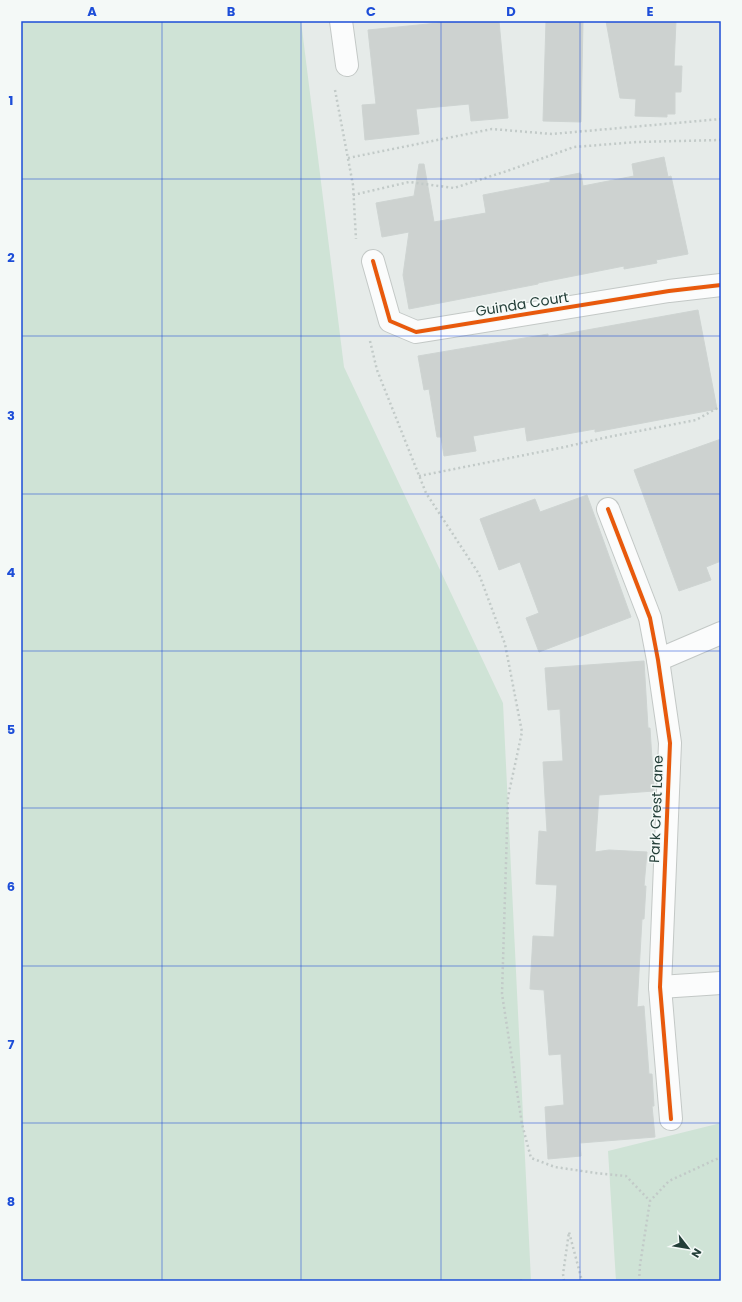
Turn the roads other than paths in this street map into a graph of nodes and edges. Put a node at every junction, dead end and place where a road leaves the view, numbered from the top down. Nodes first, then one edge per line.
1 (341, 21) edge
2 (347, 65) dead end
3 (373, 261) dead end
4 (721, 285) edge
5 (608, 509) dead end
6 (721, 633) edge
7 (658, 660) junction
8 (721, 983) edge
9 (660, 987) junction
10 (671, 1119) dead end

1 - 2 street
3 - 4 street, Guinda Court
5 - 7 street, Park Crest Lane
6 - 7 street
7 - 9 street, Park Crest Lane
8 - 9 street
9 - 10 street, Park Crest Lane

